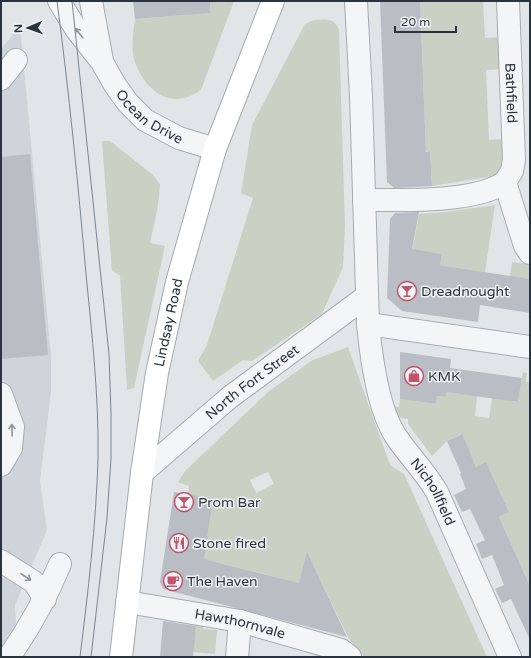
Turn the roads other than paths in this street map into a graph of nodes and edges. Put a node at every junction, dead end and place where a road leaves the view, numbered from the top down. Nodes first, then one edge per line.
1 (59, 1) edge
2 (91, 1) edge
3 (273, 1) edge
4 (508, 1) edge
5 (353, 6) edge
6 (16, 60) dead end
7 (102, 62) junction
8 (1, 79) edge
9 (215, 150) junction
10 (505, 182) junction
11 (364, 200) junction
12 (530, 253) edge
13 (367, 296) junction
14 (368, 324) junction
15 (530, 347) edge
16 (1, 394) edge
17 (1, 465) edge
18 (142, 473) junction
19 (1, 561) edge
20 (60, 564) dead end
21 (45, 599) junction
22 (127, 602) junction
23 (240, 621) junction
24 (9, 657) edge
25 (121, 657) edge
26 (237, 657) edge
27 (350, 657) edge
28 (510, 657) edge

7 -> 1 street, Ocean Drive
2 - 7 street, Ocean Drive
3 - 9 main road, Lindsay Road
4 - 10 street, Bathfield
5 - 11 street
6 - 8 street
7 - 9 street, Ocean Drive
9 - 18 main road, Lindsay Road
10 - 11 street
10 - 12 street
11 - 13 street
13 - 14 street
13 - 18 street, North Fort Street
14 - 15 street
14 - 28 street, Nichollfield
17 -> 16 street
18 - 22 main road, Lindsay Road
19 -> 21 street
20 - 21 street
21 - 24 street
22 - 23 street, Hawthornvale
22 - 25 main road, Lindsay Road
23 - 26 street
23 - 27 street, Hawthornvale

